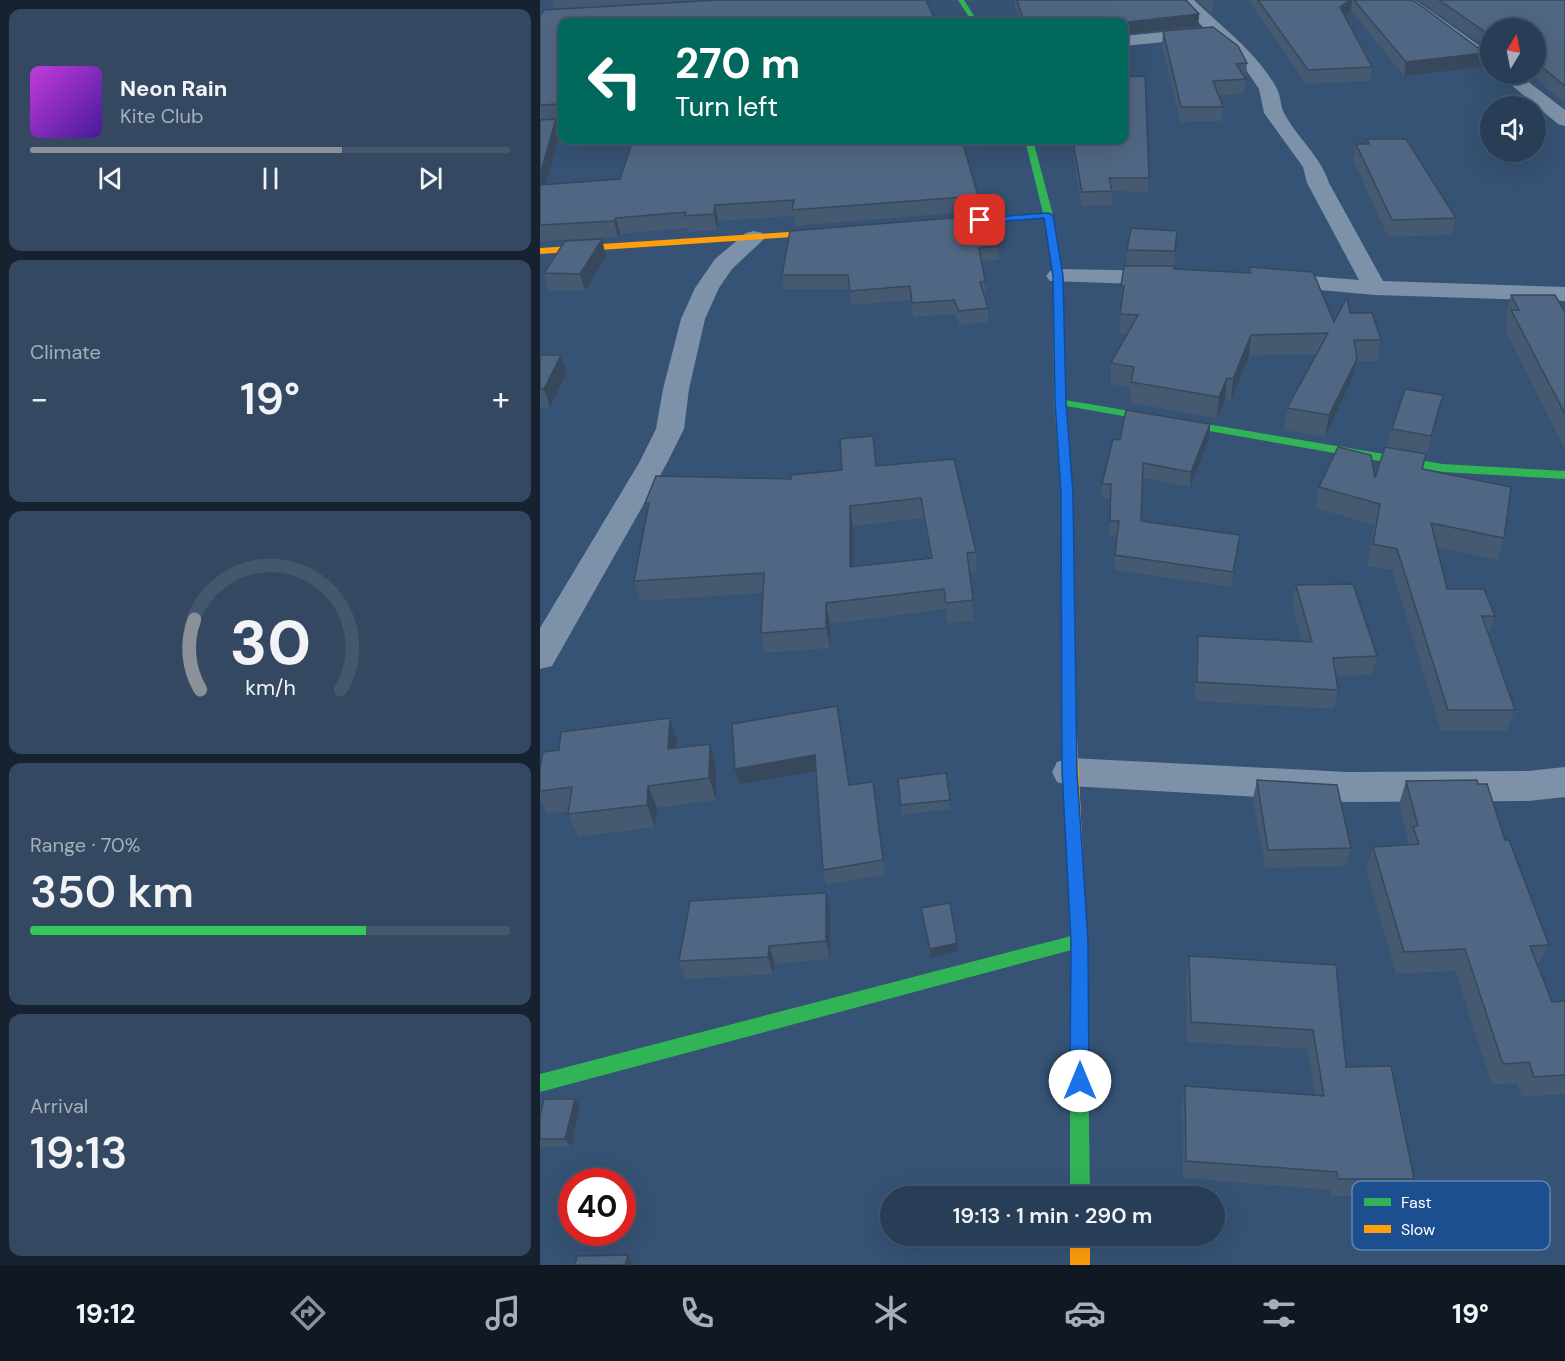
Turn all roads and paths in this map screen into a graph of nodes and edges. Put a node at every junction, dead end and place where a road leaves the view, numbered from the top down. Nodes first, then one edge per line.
1 (961, 0) edge
2 (1185, 0) edge
3 (1404, 0) edge
4 (972, 18) edge
5 (1217, 32) junction
6 (1128, 41) edge
7 (1480, 54) edge
8 (1520, 84) edge
9 (1565, 120) edge
10 (558, 125) edge
11 (540, 127) edge
12 (1030, 144) edge
13 (1048, 215) junction
14 (930, 224) edge
15 (848, 231) edge
16 (754, 238) junction
17 (540, 251) edge
18 (1058, 276) junction
19 (1194, 278) edge
20 (1252, 278) edge
21 (1375, 288) junction
22 (1565, 294) edge
23 (1060, 402) junction
24 (1565, 475) edge
25 (540, 657) edge
26 (1070, 771) junction
27 (1565, 782) edge
28 (1080, 941) junction
29 (540, 1083) edge
30 (1080, 1186) edge
31 (1080, 1246) edge
32 (1080, 1265) edge

1 - 4 street
2 - 5 street
3 - 7 street
5 - 6 street
5 - 21 street
8 - 9 street
10 - 11 street
12 - 13 street
13 - 14 street
13 - 18 street
15 - 16 street
16 - 17 street
16 - 25 street
18 - 19 street
18 - 23 street
20 - 21 street
21 - 22 street
23 - 24 street
23 - 26 street
26 - 27 street
26 - 28 street
28 - 29 street
28 - 30 street
31 - 32 street

